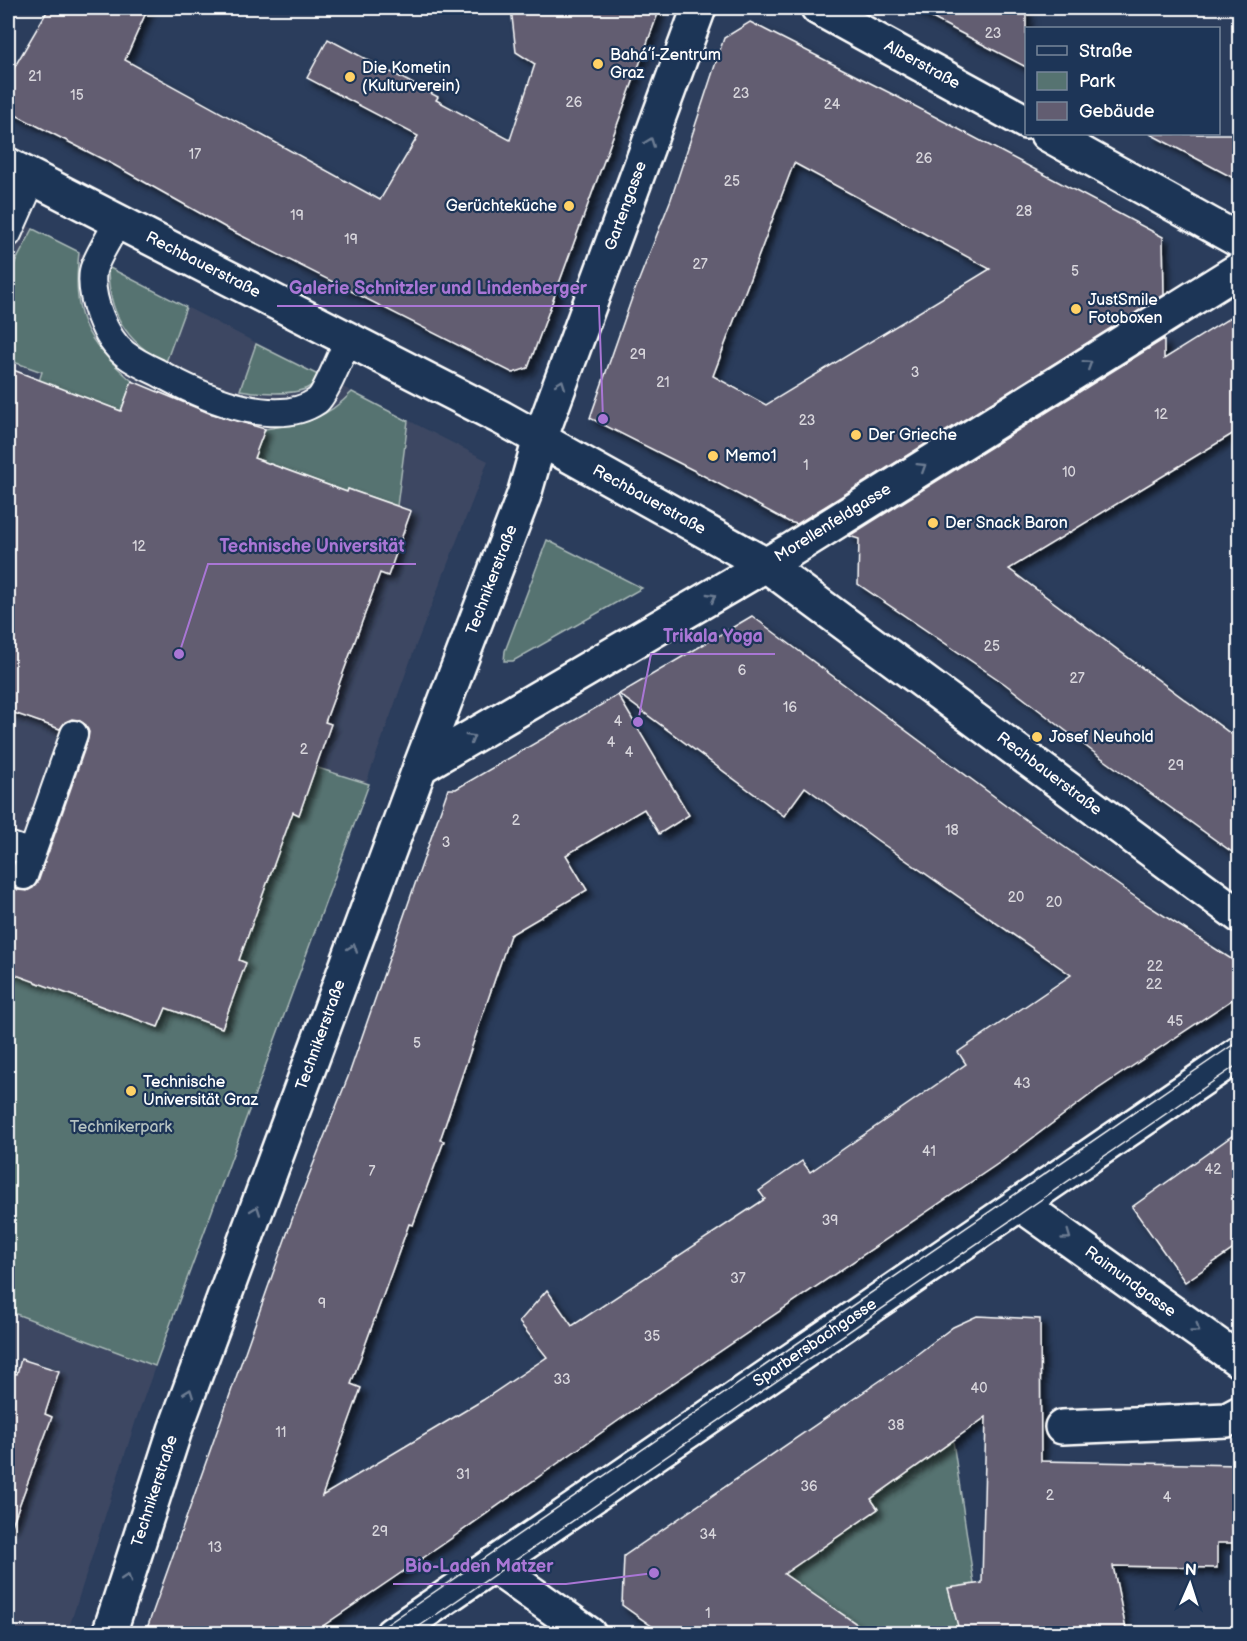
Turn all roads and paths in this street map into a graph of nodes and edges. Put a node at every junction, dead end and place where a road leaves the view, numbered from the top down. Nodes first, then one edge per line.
1 (699, 8) edge
2 (818, 8) edge
3 (1025, 121) edge
4 (1049, 135) edge
5 (20, 172) edge
6 (118, 222) junction
7 (8, 234) edge
8 (1239, 241) edge
9 (1239, 269) edge
10 (348, 340) junction
11 (540, 439) junction
12 (766, 565) junction
13 (74, 734) dead end
14 (420, 767) junction
15 (8, 845) edge
16 (1239, 916) edge
17 (1239, 1053) edge
18 (1020, 1204) junction
19 (1239, 1360) edge
20 (1239, 1413) edge
21 (1062, 1427) dead end
22 (492, 1565) junction
23 (109, 1634) edge
24 (392, 1634) edge
25 (589, 1634) edge

11 -> 1 street, Gartengasse
2 - 3 street, Alberstraße
4 - 8 street
5 - 6 street, Rechbauerstraße
5 - 7 lane
6 - 10 street, Rechbauerstraße
6 - 10 lane
12 -> 9 street, Morellenfeldgasse
10 - 11 street, Rechbauerstraße
11 - 12 street, Rechbauerstraße
11 - 14 street, Technikerstraße
14 -> 12 street, Morellenfeldgasse
12 - 16 street, Rechbauerstraße
13 - 15 lane
23 -> 14 street, Technikerstraße
17 - 18 street, Sparbersbachgasse
18 -> 19 street, Raimundgasse
18 - 22 street, Sparbersbachgasse
20 - 21 street
22 - 24 street, Sparbersbachgasse
22 - 25 street

